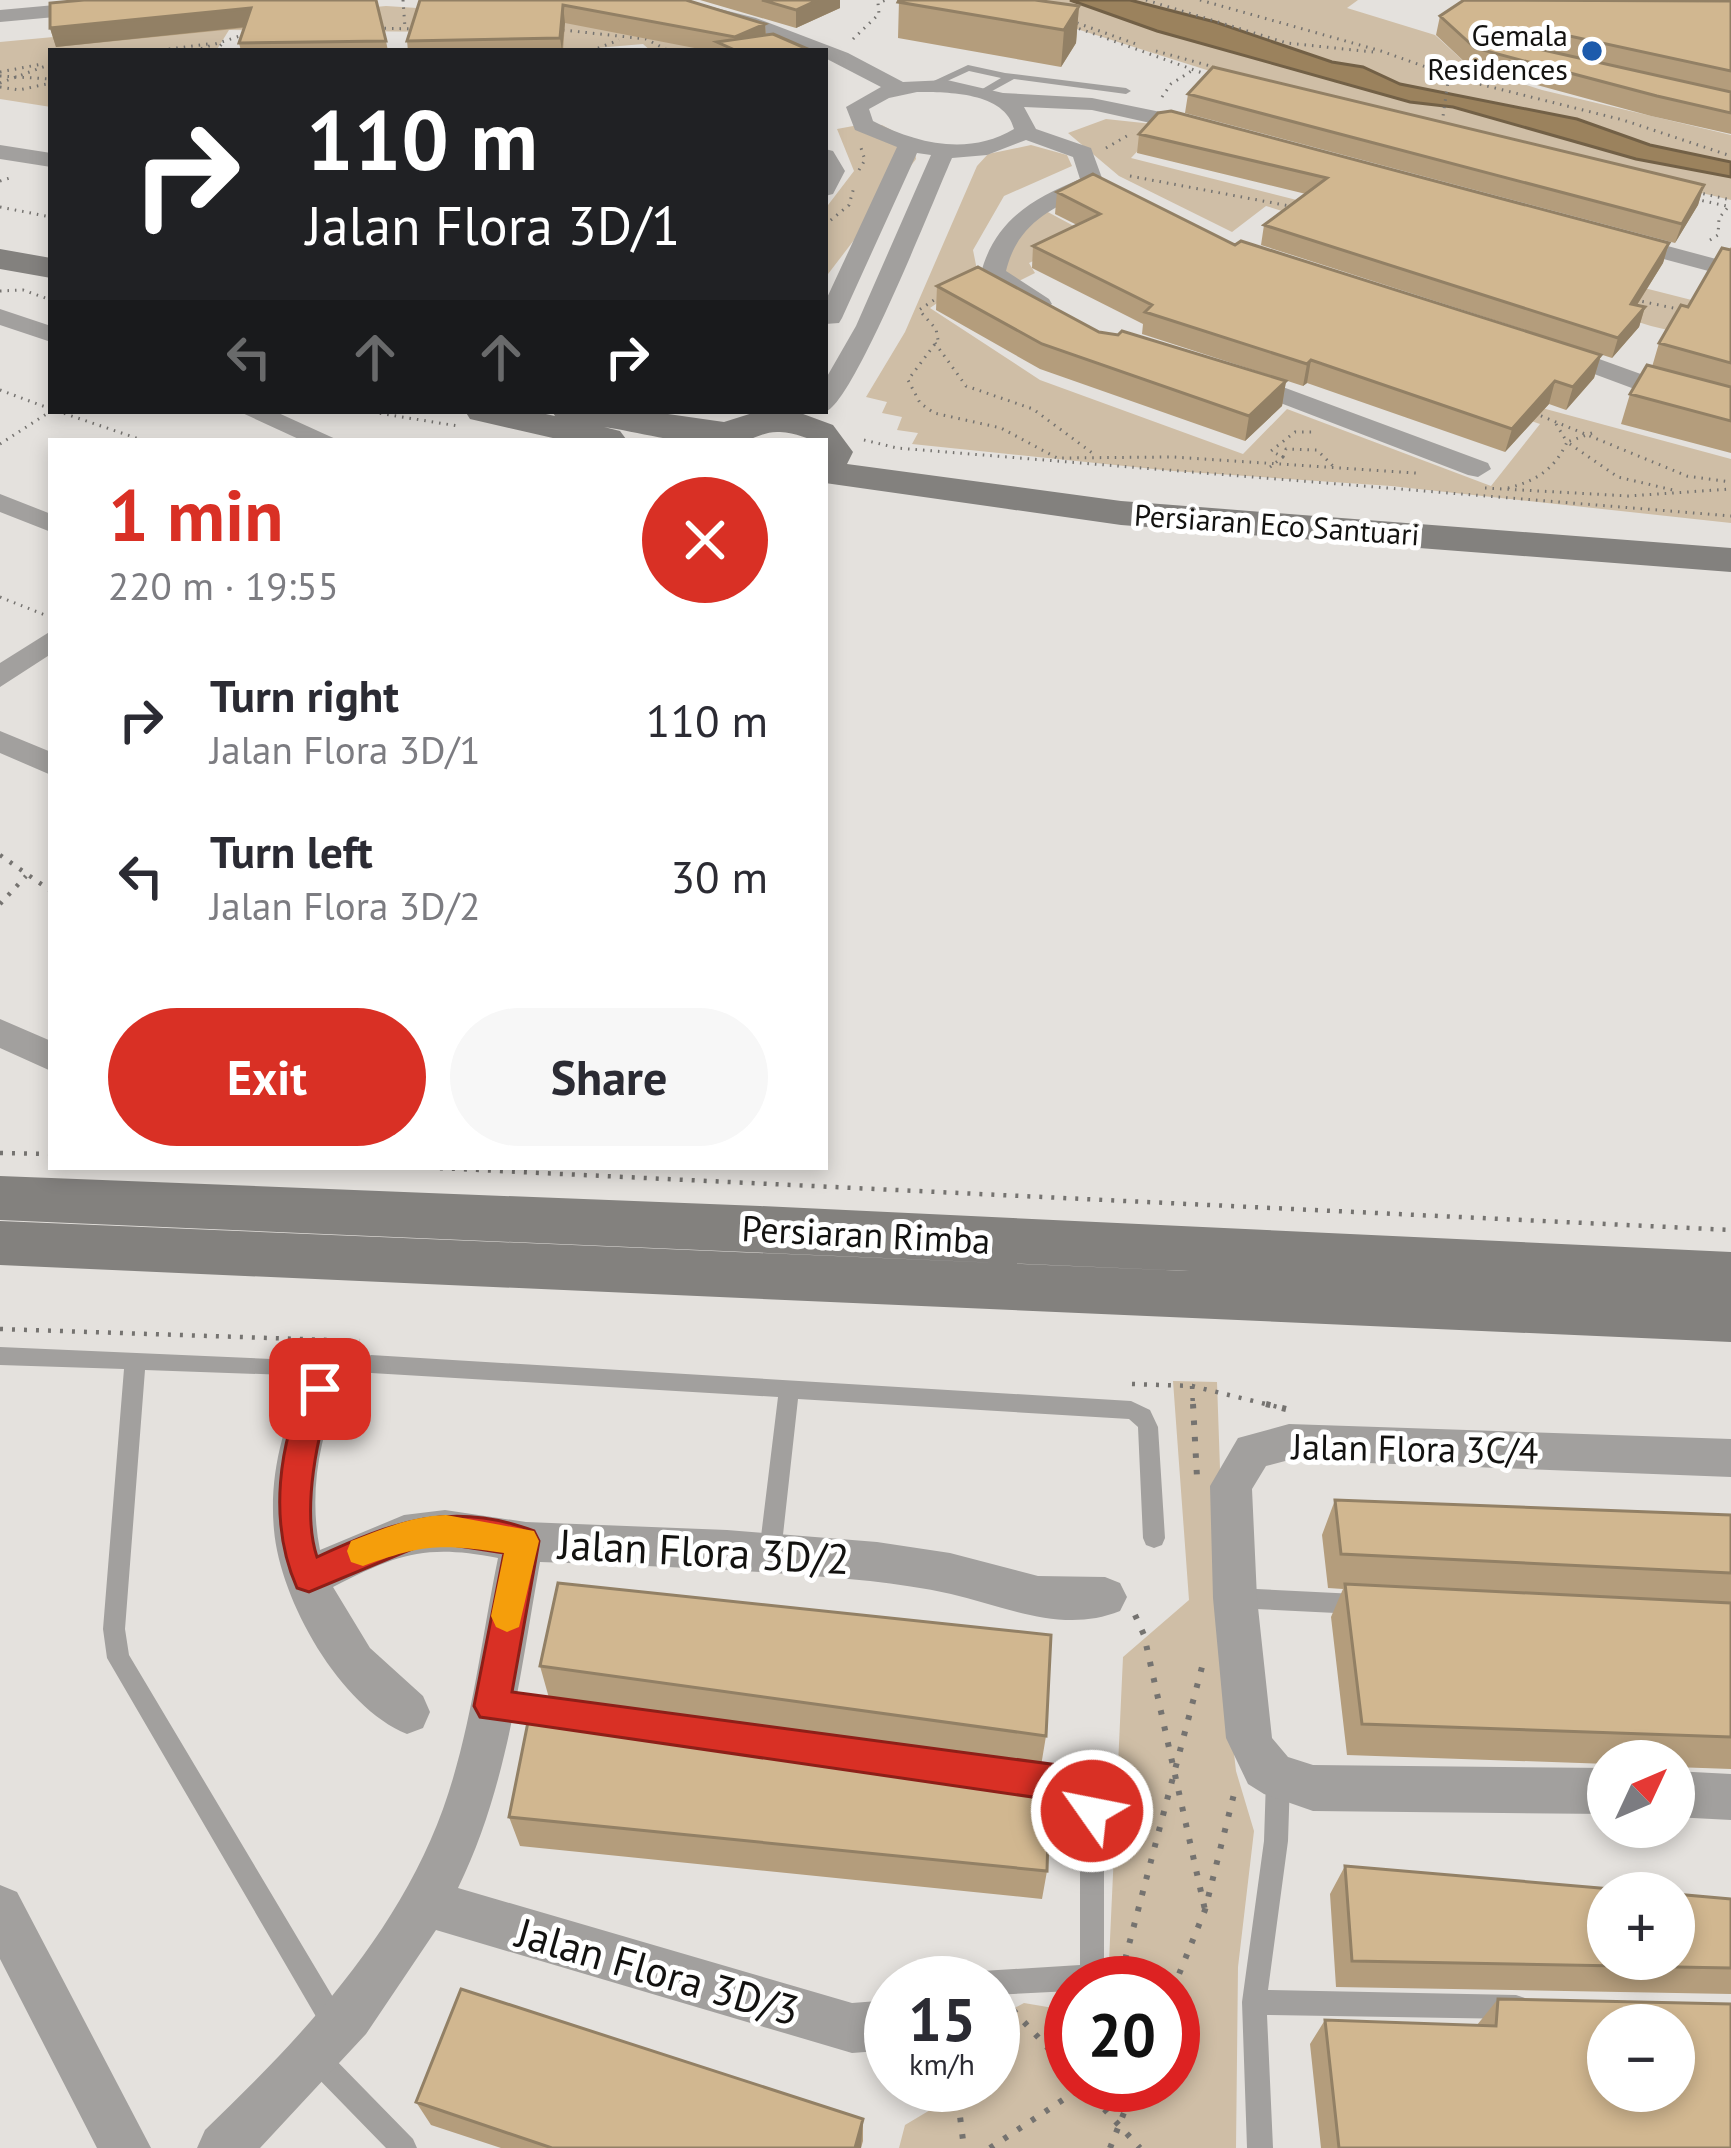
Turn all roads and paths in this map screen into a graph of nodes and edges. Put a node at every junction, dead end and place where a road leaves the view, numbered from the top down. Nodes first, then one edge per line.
1 (177, 0) edge
2 (403, 0) edge
3 (652, 0) edge
4 (865, 0) edge
5 (886, 0) edge
6 (1146, 0) edge
7 (1200, 0) edge
8 (878, 3) junction
9 (1250, 5) dead end
10 (1254, 14) junction
11 (0, 16) edge
12 (364, 28) edge
13 (405, 28) junction
14 (420, 29) edge
15 (558, 29) edge
16 (254, 33) edge
17 (598, 34) junction
18 (626, 38) junction
19 (227, 39) junction
20 (172, 48) edge
21 (202, 48) edge
22 (217, 48) edge
23 (593, 48) edge
24 (598, 48) edge
25 (663, 48) edge
26 (821, 48) edge
27 (828, 51) edge
28 (1381, 51) junction
29 (837, 54) junction
30 (48, 64) edge
31 (48, 64) edge
32 (1226, 70) edge
33 (874, 73) junction
34 (0, 74) edge
35 (1009, 75) junction
36 (1449, 75) junction
37 (1210, 76) edge
38 (17, 80) junction
39 (48, 81) edge
40 (48, 82) edge
41 (0, 85) edge
42 (928, 86) junction
43 (899, 89) junction
44 (1126, 91) dead end
45 (991, 96) junction
46 (1092, 104) junction
47 (863, 108) junction
48 (831, 119) dead end
49 (1442, 130) edge
50 (1215, 131) edge
51 (1018, 133) junction
52 (1118, 145) dead end
53 (910, 146) junction
54 (944, 150) junction
55 (0, 152) edge
56 (1102, 156) dead end
57 (1731, 156) edge
58 (48, 160) edge
59 (1124, 174) dead end
60 (1092, 182) junction
61 (1678, 188) edge
62 (1686, 197) edge
63 (1730, 204) edge
64 (0, 207) edge
65 (1298, 208) edge
66 (1160, 215) edge
67 (48, 216) edge
68 (1605, 236) edge
69 (1703, 243) dead end
70 (48, 252) edge
71 (1, 263) edge
72 (48, 268) edge
73 (1731, 270) edge
74 (1626, 298) edge
75 (48, 299) edge
76 (0, 316) edge
77 (1695, 317) edge
78 (830, 318) edge
79 (1071, 320) edge
80 (870, 321) junction
81 (48, 333) edge
82 (935, 343) dead end
83 (1532, 344) edge
84 (1204, 369) edge
85 (0, 390) edge
86 (48, 408) edge
87 (1731, 408) edge
88 (828, 411) edge
89 (48, 413) edge
90 (1534, 413) edge
91 (65, 414) edge
92 (257, 414) edge
93 (396, 414) edge
94 (587, 414) edge
95 (1553, 419) junction
96 (477, 422) edge
97 (1316, 432) dead end
98 (1592, 433) junction
99 (817, 434) edge
100 (136, 438) edge
101 (316, 438) edge
102 (597, 438) edge
103 (725, 438) edge
104 (1568, 442) junction
105 (0, 444) edge
106 (1100, 457) dead end
107 (1283, 457) junction
108 (1270, 467) dead end
109 (1336, 469) dead end
110 (1478, 469) dead end
111 (1731, 482) edge
112 (1502, 490) dead end
113 (1688, 493) dead end
114 (0, 502) edge
115 (1731, 516) edge
116 (48, 523) edge
117 (1731, 538) edge
118 (1731, 560) edge
119 (0, 597) edge
120 (48, 617) edge
121 (48, 642) edge
122 (0, 677) edge
123 (0, 741) edge
124 (48, 764) edge
125 (0, 855) edge
126 (26, 876) junction
127 (48, 889) edge
128 (0, 904) edge
129 (0, 1032) edge
130 (48, 1056) edge
131 (0, 1153) edge
132 (48, 1154) edge
133 (479, 1170) edge
134 (0, 1198) edge
135 (1731, 1230) edge
136 (0, 1243) edge
137 (1731, 1275) edge
138 (1731, 1318) edge
139 (0, 1356) edge
140 (135, 1362) junction
141 (371, 1364) dead end
142 (303, 1378) joint
143 (1192, 1386) dead end
144 (789, 1389) junction
145 (1731, 1458) edge
146 (1198, 1498) dead end
147 (1154, 1538) dead end
148 (523, 1541) junction
149 (770, 1553) junction
150 (309, 1577) junction
151 (1105, 1597) joint
152 (1235, 1598) junction
153 (1377, 1606) edge
154 (1206, 1653) dead end
155 (492, 1706) junction
156 (407, 1712) dead end
157 (585, 1718) edge
158 (1249, 1738) junction
159 (1174, 1774) junction
160 (1004, 1775) edge
161 (1278, 1780) junction
162 (1587, 1791) edge
163 (1695, 1795) edge
164 (1731, 1797) edge
165 (427, 1904) junction
166 (0, 1910) edge
167 (1205, 1910) junction
168 (1092, 1956) edge
169 (1129, 1956) edge
170 (1186, 1956) edge
171 (1254, 2002) junction
172 (1540, 2008) edge
173 (1020, 2017) edge
174 (864, 2027) edge
175 (1044, 2043) edge
176 (327, 2044) junction
177 (959, 2112) edge
178 (1044, 2112) edge
179 (1107, 2112) edge
180 (1124, 2112) edge
181 (1119, 2125) junction
182 (124, 2148) edge
183 (223, 2148) edge
184 (404, 2148) edge
185 (964, 2148) edge
186 (990, 2148) edge
187 (1110, 2148) edge
188 (1140, 2148) edge
189 (1260, 2148) edge

1 - 11 street
2 - 13 path
3 - 26 street
4 - 8 path
5 - 8 path
6 - 28 path
7 - 10 path
8 - 29 path
9 - 10 path
10 - 28 path
12 - 13 path
13 - 14 path
15 - 17 path
16 - 19 path
17 - 18 path
17 - 23 path
18 - 24 path
18 - 25 path
19 - 20 path
19 - 21 path
19 - 22 path
27 - 29 street
28 - 36 path
29 - 33 street
30 - 34 path
31 - 38 path
32 - 37 path
33 - 43 street
33 - 47 street
34 - 38 path
35 - 42 lane
35 - 44 lane
35 - 45 lane
36 - 49 path
36 - 57 path
38 - 39 path
38 - 41 path
40 - 41 path
42 - 43 street
42 - 45 street
43 - 47 street
45 - 46 street
45 - 51 street
46 - 50 street
46 - 51 street
47 - 48 street
47 - 53 street
51 - 54 street
51 - 60 street
52 - 56 path
53 - 54 street
53 - 78 street
54 - 80 street
55 - 58 street
59 - 65 path
60 - 66 street
60 - 79 street
61 - 63 path
62 - 63 path
63 - 69 path
64 - 67 path
68 - 73 street
70 - 71 street
71 - 72 street
71 - 75 path
74 - 77 path
76 - 81 street
78 - 80 street
80 - 88 street
82 - 106 path
83 - 87 street
84 - 110 street
85 - 86 path
89 - 105 path
90 - 95 path
91 - 100 path
92 - 101 street
93 - 96 path
94 - 103 street, Persiaran Eco Santuari
95 - 98 path
95 - 104 path
96 - 102 street
97 - 107 path
98 - 104 path
98 - 111 path
99 - 103 street, Persiaran Eco Santuari
99 - 115 path
99 - 117 street, Persiaran Eco Santuari
99 - 118 street, Persiaran Eco Santuari
104 - 112 path
104 - 113 path
107 - 108 path
107 - 109 path
114 - 116 street
119 - 120 path
121 - 122 street
123 - 124 street
125 - 126 path
126 - 127 path
126 - 128 path
129 - 130 street
131 - 132 path
133 - 135 path
134 - 137 street, Persiaran Rimba
136 - 138 street, Persiaran Rimba
139 - 140 lane
140 - 142 lane
140 - 176 lane
141 - 144 lane
142 - 150 street
143 - 146 path
144 - 147 lane
144 - 149 lane
145 - 152 street, Jalan Flora 3C/4
148 - 149 street, Jalan Flora 3D/2
148 - 150 street, Jalan Flora 3D/2
148 - 155 street
149 - 151 street, Jalan Flora 3D/2
150 - 156 street
151 - 159 path
152 - 153 lane
152 - 158 street, Jalan Flora 3C/4
154 - 159 path
155 - 157 lane
155 - 165 street
158 - 161 street
158 - 167 path
159 - 167 path
159 - 169 path
160 - 168 lane
161 - 162 street
161 - 171 lane
163 - 164 street
165 - 174 street, Jalan Flora 3D/3
165 - 176 street
166 - 182 street
167 - 170 path
171 - 172 lane
171 - 189 lane
173 - 175 path
176 - 183 street
176 - 184 lane
177 - 185 path
178 - 186 path
179 - 181 path
180 - 181 path
181 - 187 path
181 - 188 path

